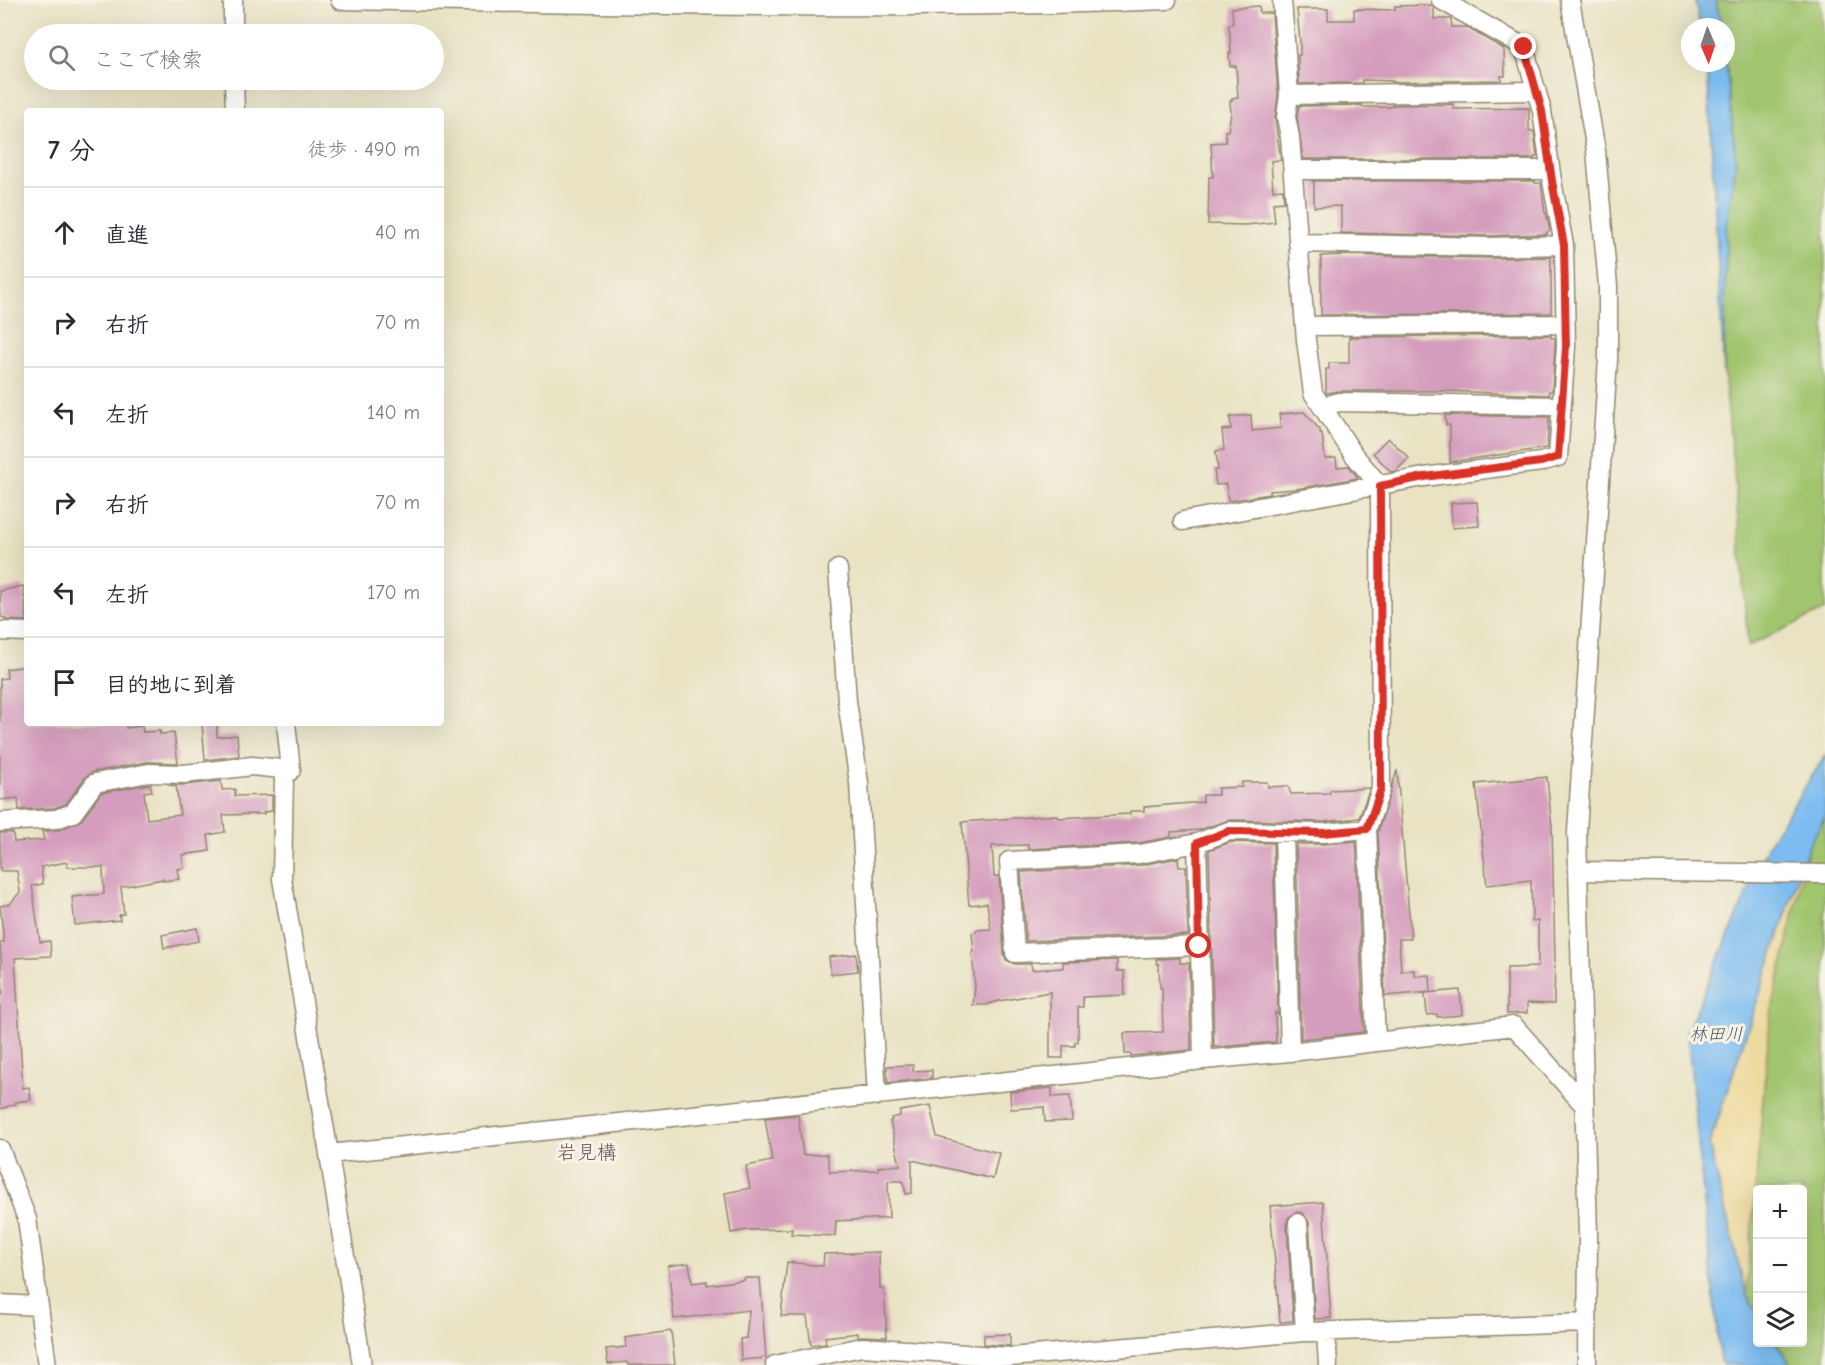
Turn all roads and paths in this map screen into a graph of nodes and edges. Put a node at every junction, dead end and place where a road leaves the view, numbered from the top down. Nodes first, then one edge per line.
1 (233, 0) edge
2 (340, 0) edge
3 (1167, 0) edge
4 (1282, 0) edge
5 (1441, 0) edge
6 (1570, 0) edge
7 (1095, 2) edge
8 (233, 24) edge
9 (234, 90) edge
10 (1536, 91) junction
11 (1289, 95) junction
12 (235, 108) edge
13 (1293, 170) junction
14 (1550, 170) junction
15 (1298, 243) junction
16 (1564, 245) junction
17 (1565, 324) junction
18 (1305, 326) junction
19 (1561, 406) junction
20 (1323, 407) junction
21 (1380, 486) junction
22 (1183, 521) dead end
23 (838, 568) dead end
24 (0, 631) edge
25 (24, 632) edge
26 (286, 726) edge
27 (291, 770) junction
28 (0, 822) edge
29 (1367, 829) junction
30 (1284, 832) junction
31 (1197, 843) junction
32 (1577, 871) junction
33 (1825, 874) edge
34 (1199, 946) junction
35 (1376, 1041) junction
36 (1290, 1052) junction
37 (1203, 1060) junction
38 (877, 1096) junction
39 (1583, 1104) junction
40 (0, 1149) edge
41 (329, 1155) junction
42 (1298, 1223) dead end
43 (0, 1304) edge
44 (39, 1306) junction
45 (1587, 1323) junction
46 (1305, 1332) junction
47 (1326, 1332) junction
48 (940, 1359) edge
49 (47, 1365) edge
50 (362, 1365) edge
51 (775, 1365) edge
52 (1329, 1365) edge
53 (1587, 1365) edge

1 - 8 street
2 - 7 street
3 - 7 street
4 - 11 street
5 - 10 street
6 - 32 street
9 - 12 street
10 - 11 street
10 - 14 street
11 - 13 street
13 - 14 street
13 - 15 street
14 - 16 street
15 - 16 street
15 - 18 street
16 - 17 street
17 - 18 street
17 - 19 street
18 - 20 street
19 - 20 street
19 - 21 street
20 - 21 street
21 - 22 street
21 - 29 street
23 - 38 street
24 - 25 street
26 - 27 street
27 - 28 street
27 - 41 street
29 - 30 street
29 - 35 street
30 - 31 street
30 - 36 street
31 - 34 street
31 - 34 street
32 - 33 street
32 - 39 street
34 - 37 street
35 - 36 street
35 - 39 street
36 - 37 street
37 - 38 street
38 - 41 street
39 - 45 street
40 - 44 street
41 - 50 street
42 - 46 street
43 - 44 street
44 - 49 street
45 - 47 street
45 - 53 street
46 - 47 street
46 - 48 street
47 - 52 street
48 - 51 street

